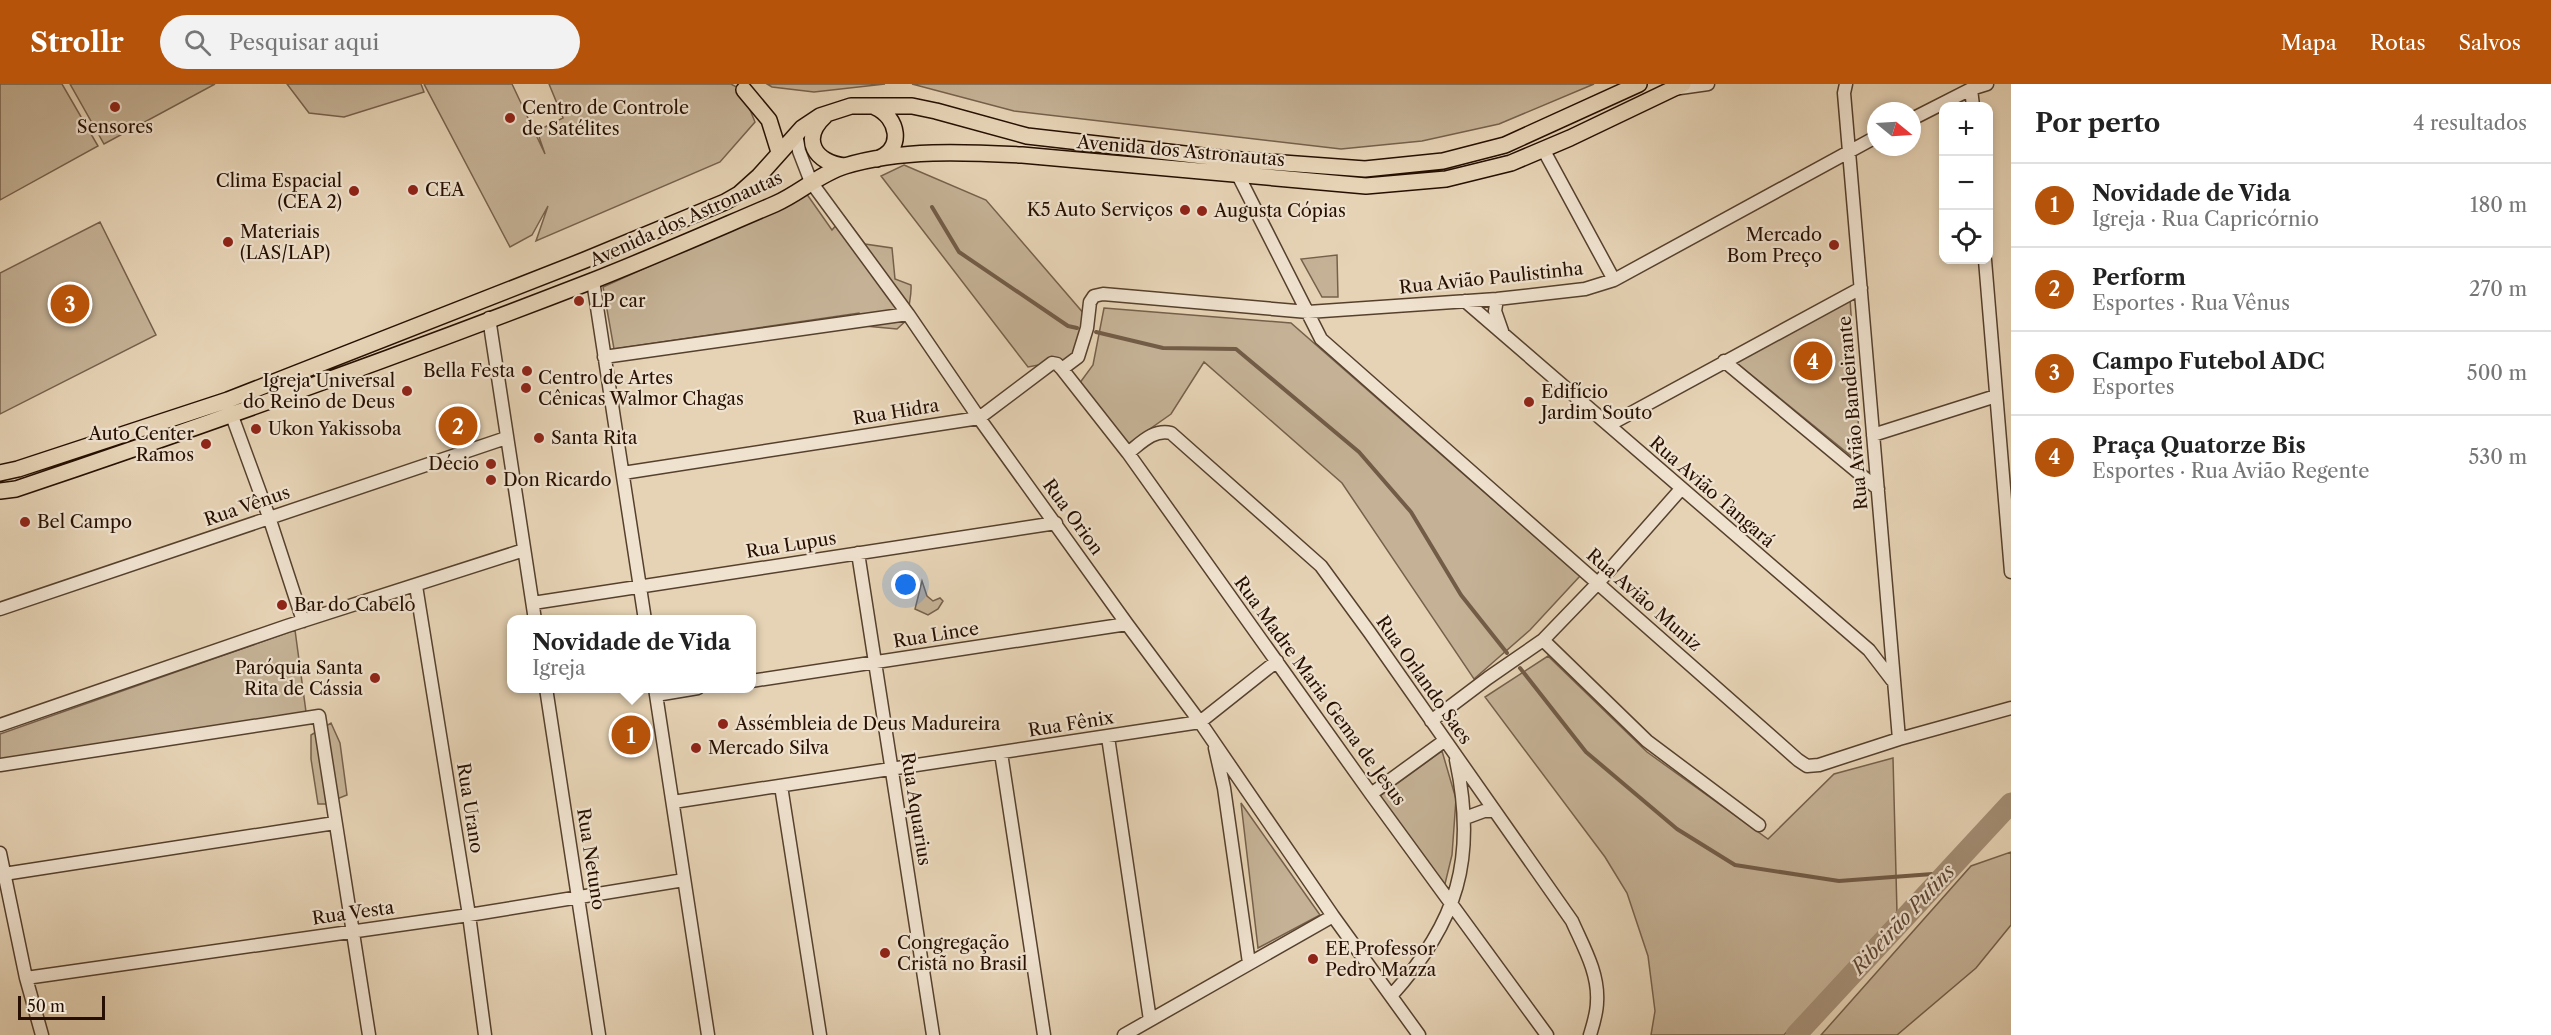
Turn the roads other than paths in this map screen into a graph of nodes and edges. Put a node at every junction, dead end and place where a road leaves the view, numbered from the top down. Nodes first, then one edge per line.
1 (1639, 84) edge
2 (1708, 84) edge
3 (1987, 84) edge
4 (1677, 87) edge
5 (1844, 87) edge
6 (1971, 89) junction
7 (744, 90) dead end
8 (1973, 102) edge
9 (875, 107) junction
10 (830, 112) junction
11 (1921, 114) edge
12 (796, 134) junction
13 (1867, 141) edge
14 (1543, 149) junction
15 (1849, 150) junction
16 (779, 152) junction
17 (871, 160) junction
18 (845, 166) junction
19 (1238, 175) junction
20 (811, 182) junction
21 (1985, 264) edge
22 (593, 280) junction
23 (1614, 280) junction
24 (1861, 288) junction
25 (1497, 299) junction
26 (1465, 301) junction
27 (1308, 312) junction
28 (908, 314) junction
29 (489, 318) junction
30 (1505, 338) junction
31 (604, 357) junction
32 (1724, 361) junction
33 (1062, 369) junction
34 (1996, 396) junction
35 (232, 416) junction
36 (979, 418) junction
37 (1609, 425) junction
38 (1873, 435) junction
39 (506, 438) junction
40 (1128, 453) junction
41 (0, 473) edge
42 (623, 473) junction
43 (16, 489) junction
44 (1681, 489) junction
45 (1878, 489) junction
46 (0, 491) edge
47 (0, 499) edge
48 (269, 517) junction
49 (1056, 523) junction
50 (524, 550) junction
51 (858, 553) junction
52 (2011, 572) edge
53 (1598, 583) junction
54 (416, 586) junction
55 (640, 586) junction
56 (532, 603) junction
57 (0, 609) edge
58 (534, 615) edge
59 (644, 615) edge
60 (303, 621) junction
61 (1126, 624) junction
62 (1543, 640) junction
63 (1890, 640) junction
64 (1869, 650) junction
65 (1276, 661) junction
66 (875, 662) junction
67 (756, 680) edge
68 (1893, 681) junction
69 (547, 693) edge
70 (656, 693) edge
71 (2011, 708) edge
72 (1431, 721) junction
73 (1200, 722) junction
74 (0, 725) edge
75 (1108, 737) junction
76 (1899, 739) junction
77 (1444, 741) junction
78 (1214, 742) junction
79 (1001, 753) junction
80 (1455, 756) junction
81 (0, 765) edge
82 (891, 770) junction
83 (1244, 784) junction
84 (781, 786) junction
85 (1224, 788) junction
86 (1371, 794) junction
87 (673, 802) junction
88 (1496, 811) junction
89 (1465, 818) junction
90 (335, 823) junction
91 (1759, 825) dead end
92 (0, 854) edge
93 (4, 874) junction
94 (684, 880) junction
95 (579, 898) junction
96 (1452, 903) junction
97 (468, 915) junction
98 (1333, 916) junction
99 (352, 932) junction
100 (1249, 963) junction
101 (26, 978) junction
102 (1391, 996) junction
103 (1150, 1020) junction
104 (42, 1035) edge
105 (369, 1035) edge
106 (485, 1035) edge
107 (599, 1035) edge
108 (708, 1035) edge
109 (820, 1035) edge
110 (933, 1035) edge
111 (1044, 1035) edge
112 (1124, 1035) edge
113 (1419, 1035) edge
114 (1547, 1035) edge
115 (1590, 1035) edge

1 - 9 main road, Avenida dos Astronautas
2 - 4 street
3 - 6 street
4 - 14 main road, Avenida dos Astronautas
5 - 15 street, Rua Avião Bandeirante
6 - 8 street
6 - 11 street
7 - 16 main road
9 - 10 main road, Avenida dos Astronautas
9 - 17 main road
10 - 12 main road, Avenida dos Astronautas
10 - 18 main road
12 - 16 main road, Avenida dos Astronautas
12 - 20 street, Rua Orion
13 - 15 street, Rua Avião Paulistinha
14 - 19 main road, Avenida dos Astronautas
14 - 23 street
15 - 23 street, Rua Avião Paulistinha
15 - 24 street, Rua Avião Bandeirante
16 - 41 main road, Avenida dos Astronautas
17 - 18 main road, Avenida dos Astronautas
17 - 19 main road, Avenida dos Astronautas
18 - 20 main road, Avenida dos Astronautas
19 - 27 street, Rua Avião Muniz
20 - 22 main road, Avenida dos Astronautas
20 - 28 street, Rua Orion
21 - 34 street
22 - 29 main road, Avenida dos Astronautas
22 - 31 street
23 - 25 street, Rua Avião Paulistinha
24 - 32 street
24 - 38 street, Rua Avião Bandeirante
25 - 26 street, Rua Avião Paulistinha
25 - 30 street
26 - 27 street, Rua Avião Paulistinha
26 - 30 street, Rua Avião Tangará
27 - 33 street, Rua Avião Paulistinha
27 - 53 street, Rua Avião Muniz
28 - 31 street
28 - 36 street, Rua Orion
29 - 35 main road, Avenida dos Astronautas
29 - 39 street
30 - 37 street, Rua Avião Tangará
31 - 42 street
32 - 37 street
32 - 45 street
33 - 36 street, Rua Hidra
33 - 40 street, Rua Madre Maria Gema de Jesus
34 - 38 street
34 - 52 street
35 - 43 main road, Avenida dos Astronautas
35 - 48 street
36 - 42 street, Rua Hidra
36 - 49 street, Rua Orion
37 - 44 street, Rua Avião Tangará
38 - 45 street, Rua Avião Bandeirante
39 - 48 street, Rua Vênus
39 - 50 street
40 - 65 street, Rua Madre Maria Gema de Jesus
40 - 72 street, Rua Orlando Saes
42 - 55 street
43 - 46 main road, Avenida dos Astronautas
43 - 47 street
44 - 53 street
44 - 64 street, Rua Avião Tangará
45 - 63 street, Rua Avião Bandeirante
48 - 57 street, Rua Vênus
48 - 60 street
49 - 51 street, Rua Lupus
49 - 61 street, Rua Orion
50 - 54 street
50 - 56 street
51 - 55 street, Rua Lupus
51 - 66 street, Rua Aquarius
53 - 62 street
53 - 76 street, Rua Avião Muniz
54 - 60 street
54 - 97 street, Rua Urano
55 - 56 street, Rua Lupus
55 - 59 street
56 - 58 street
60 - 74 street
61 - 66 street, Rua Lince
61 - 73 street, Rua Orion
62 - 72 street
62 - 91 street
63 - 64 street
63 - 68 street, Rua Avião Bandeirante
64 - 68 street, Rua Avião Tangará
65 - 73 street, Rua Fênix
65 - 86 street, Rua Madre Maria Gema de Jesus
66 - 67 street, Rua Lince
66 - 82 street, Rua Aquarius
68 - 76 street, Rua Avião Bandeirante
69 - 95 street, Rua Netuno
70 - 87 street
71 - 76 street, Rua Avião Muniz
72 - 77 street, Rua Orlando Saes
73 - 75 street, Rua Fênix
73 - 78 street, Rua Orion
75 - 79 street, Rua Fênix
75 - 103 street
77 - 80 street, Rua Orlando Saes
77 - 86 street
78 - 83 street, Rua Orion
78 - 85 street
79 - 82 street, Rua Fênix
79 - 111 street
80 - 88 street, Rua Orlando Saes
80 - 89 street
81 - 90 street
82 - 84 street, Rua Fênix
82 - 110 street, Rua Aquarius
83 - 85 street
83 - 98 street, Rua Orion
84 - 87 street, Rua Fênix
84 - 109 street
85 - 100 street
86 - 96 street, Rua Madre Maria Gema de Jesus
87 - 94 street
88 - 89 street
88 - 115 street, Rua Orlando Saes
89 - 96 street
90 - 93 street
90 - 99 street
92 - 93 street
93 - 101 street
94 - 95 street, Rua Vesta
94 - 108 street
95 - 97 street, Rua Vesta
95 - 107 street, Rua Netuno
96 - 102 street
96 - 114 street, Rua Madre Maria Gema de Jesus
97 - 99 street, Rua Vesta
97 - 106 street, Rua Urano
98 - 100 street
98 - 102 street, Rua Orion
99 - 101 street, Rua Vesta
99 - 105 street
100 - 103 street
101 - 104 street
102 - 113 street, Rua Orion
103 - 112 street

